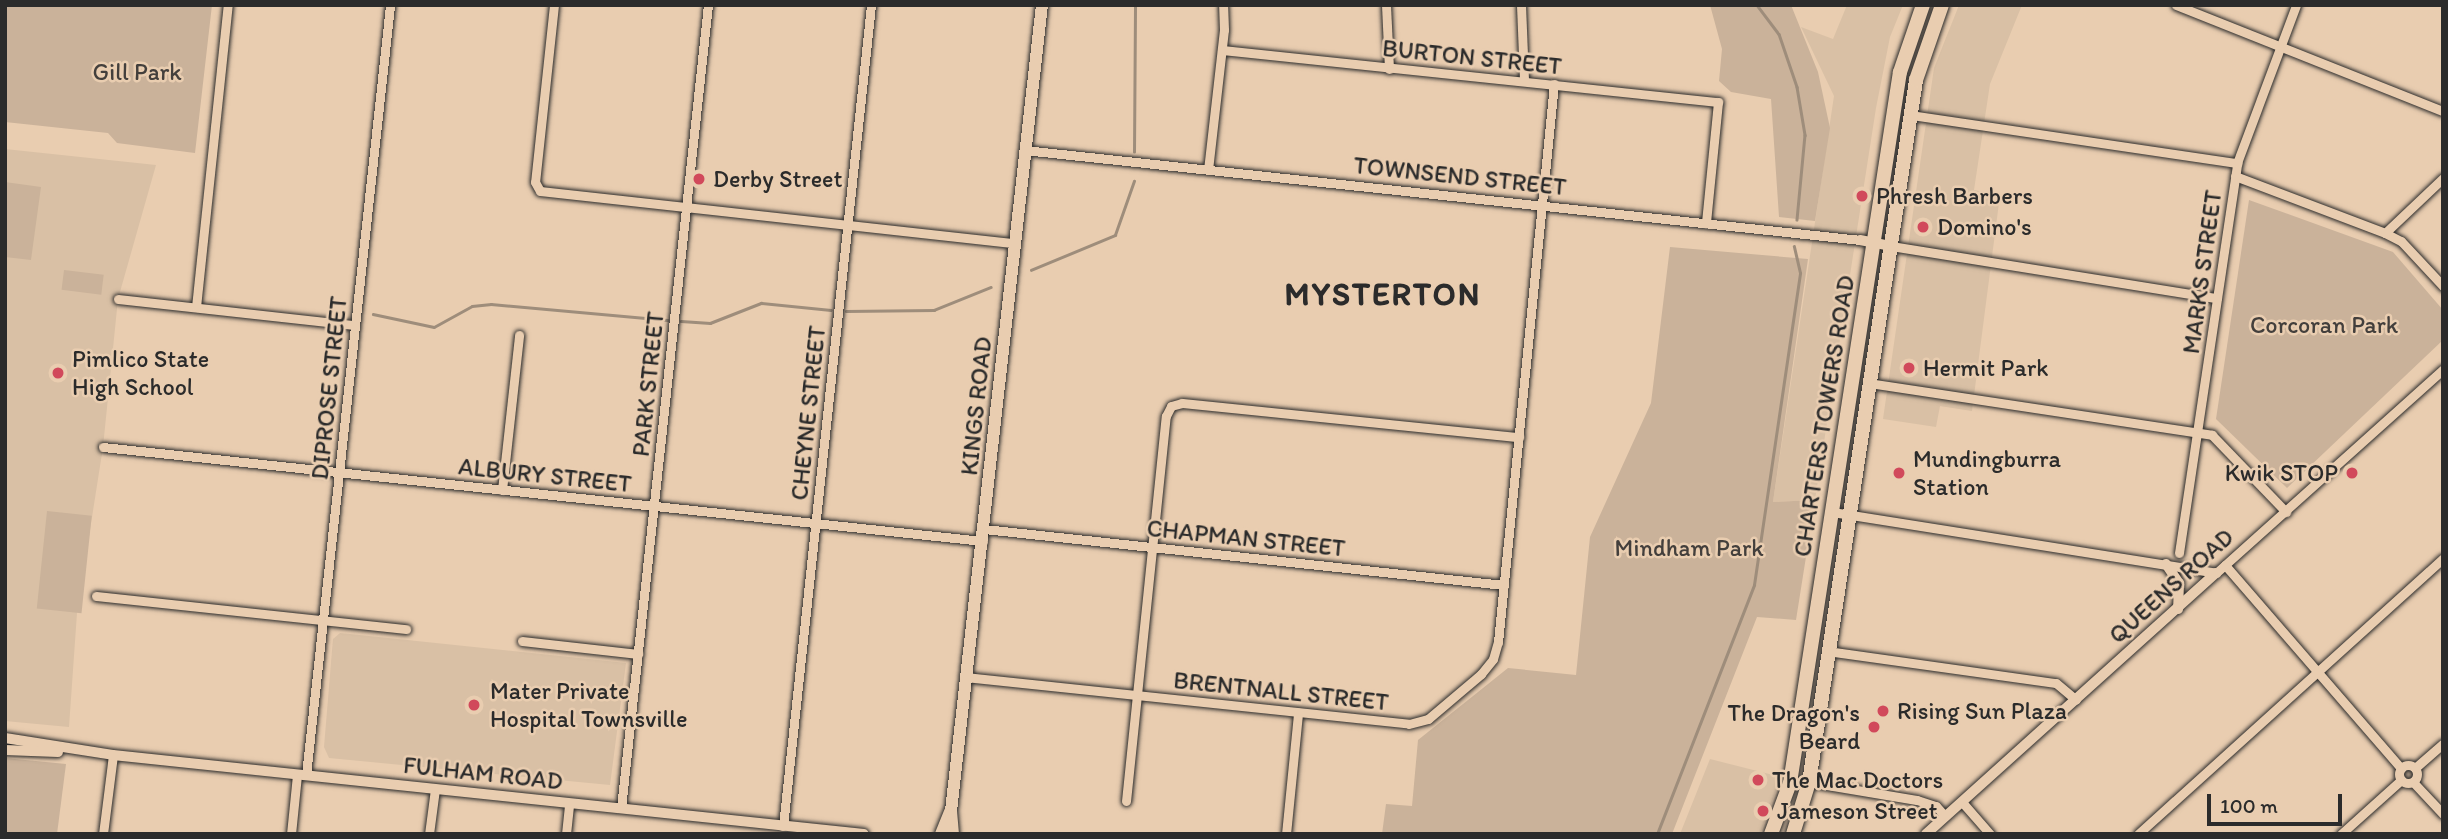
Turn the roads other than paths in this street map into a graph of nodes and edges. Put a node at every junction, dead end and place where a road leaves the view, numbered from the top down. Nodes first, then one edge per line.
1 (228, 5) edge
2 (390, 5) edge
3 (554, 5) edge
4 (708, 5) edge
5 (871, 5) edge
6 (1042, 5) edge
7 (1223, 5) edge
8 (1386, 5) edge
9 (1521, 5) edge
10 (1923, 5) edge
11 (1942, 5) edge
12 (2176, 5) edge
13 (2296, 5) edge
14 (2279, 46) junction
15 (1222, 50) junction
16 (1389, 69) junction
17 (1524, 81) junction
18 (1554, 84) junction
19 (2443, 111) edge
20 (1911, 115) junction
21 (1024, 150) junction
22 (2237, 163) junction
23 (1208, 170) junction
24 (2235, 176) junction
25 (2443, 178) edge
26 (1545, 206) junction
27 (686, 208) junction
28 (1706, 223) junction
29 (847, 226) junction
30 (2385, 233) junction
31 (1867, 241) junction
32 (1014, 243) junction
33 (1891, 246) junction
34 (2443, 286) edge
35 (2217, 298) junction
36 (118, 299) dead end
37 (196, 307) junction
38 (355, 325) junction
39 (519, 335) dead end
40 (2443, 369) edge
41 (1869, 383) junction
42 (2197, 432) junction
43 (1519, 437) junction
44 (103, 447) dead end
45 (339, 472) junction
46 (502, 490) junction
47 (654, 506) junction
48 (1832, 512) junction
49 (2286, 512) junction
50 (1849, 514) junction
51 (816, 523) junction
52 (984, 535) junction
53 (1153, 548) junction
54 (2179, 553) dead end
55 (2443, 558) edge
56 (2166, 564) junction
57 (2225, 565) junction
58 (2216, 573) junction
59 (1504, 585) junction
60 (96, 596) dead end
61 (2178, 609) junction
62 (323, 620) junction
63 (406, 629) dead end
64 (522, 641) dead end
65 (1827, 651) junction
66 (638, 654) junction
67 (2317, 671) junction
68 (965, 677) junction
69 (1138, 695) junction
70 (2076, 700) junction
71 (1298, 713) junction
72 (5, 738) edge
73 (2443, 744) edge
74 (5, 750) edge
75 (113, 755) junction
76 (2401, 768) junction
77 (2415, 768) junction
78 (302, 775) junction
79 (2401, 780) junction
80 (1809, 782) junction
81 (2413, 782) junction
82 (1790, 783) junction
83 (435, 789) junction
84 (1126, 801) dead end
85 (1962, 802) junction
86 (569, 803) junction
87 (621, 808) junction
88 (951, 811) junction
89 (2443, 814) edge
90 (1945, 816) junction
91 (783, 826) junction
92 (851, 833) edge
93 (103, 834) edge
94 (291, 834) edge
95 (429, 834) edge
96 (566, 834) edge
97 (864, 834) edge
98 (941, 834) edge
99 (953, 834) edge
100 (1286, 834) edge
101 (1771, 834) edge
102 (1793, 834) edge
103 (1926, 834) edge
104 (1990, 834) edge
105 (2138, 834) edge
106 (2341, 834) edge

1 - 37 street
2 - 38 street, DIPROSE STREET
3 - 27 street
4 - 27 street, PARK STREET
5 - 29 street, CHEYNE STREET
6 - 21 main road, KINGS ROAD
7 - 15 street
8 - 16 street
9 - 17 street
10 - 31 main road, CHARTERS TOWERS ROAD
11 - 20 main road, CHARTERS TOWERS ROAD
12 - 14 street
13 - 14 street, MARKS STREET
14 - 19 street
14 - 22 street, MARKS STREET
15 - 16 street, BURTON STREET
15 - 23 street
16 - 17 street, BURTON STREET
17 - 18 street, BURTON STREET
18 - 26 street, BRENTNALL STREET
18 - 28 street, BURTON STREET
20 - 22 street
20 - 33 main road, CHARTERS TOWERS ROAD
21 - 23 street, TOWNSEND STREET
21 - 32 main road, KINGS ROAD
22 - 24 street, MARKS STREET
23 - 26 street, TOWNSEND STREET
24 - 30 street
24 - 35 street, MARKS STREET
25 - 30 street
26 - 28 street, TOWNSEND STREET
26 - 43 street, BRENTNALL STREET
27 - 29 street
27 - 47 street, PARK STREET
28 - 31 street, TOWNSEND STREET
29 - 32 street
29 - 51 street, CHEYNE STREET
30 - 34 street
31 - 33 street, TOWNSEND STREET
31 - 48 main road, CHARTERS TOWERS ROAD
32 - 52 main road, KINGS ROAD
33 - 35 street
33 - 41 main road, CHARTERS TOWERS ROAD
35 - 42 street, MARKS STREET
36 - 37 street
37 - 38 street
38 - 45 street, DIPROSE STREET
39 - 46 street
40 - 49 street, QUEENS ROAD
41 - 42 street
41 - 50 main road, CHARTERS TOWERS ROAD
42 - 49 street
42 - 54 street, MARKS STREET
43 - 53 street
43 - 59 street, BRENTNALL STREET
44 - 45 street, ALBURY STREET
45 - 46 street, ALBURY STREET
45 - 62 street, DIPROSE STREET
46 - 47 street, ALBURY STREET
47 - 51 street, ALBURY STREET
47 - 66 street, PARK STREET
48 - 50 street
48 - 82 main road, CHARTERS TOWERS ROAD
49 - 57 street, QUEENS ROAD
50 - 56 street
50 - 65 main road, CHARTERS TOWERS ROAD
51 - 52 street, ALBURY STREET
51 - 91 street, CHEYNE STREET
52 - 53 street, CHAPMAN STREET
52 - 68 main road, KINGS ROAD
53 - 59 street, CHAPMAN STREET
53 - 69 street
55 - 67 street
56 - 58 street
56 - 61 street
57 - 58 street, QUEENS ROAD
57 - 67 street
58 - 61 street, QUEENS ROAD
59 - 71 street, BRENTNALL STREET
60 - 62 street
61 - 70 street, QUEENS ROAD
62 - 63 street
62 - 78 street, DIPROSE STREET
64 - 66 street
65 - 70 street
65 - 80 main road, CHARTERS TOWERS ROAD
66 - 87 street, PARK STREET
67 - 76 street
67 - 105 street
68 - 69 street, BRENTNALL STREET
68 - 88 main road, KINGS ROAD
69 - 71 street, BRENTNALL STREET
69 - 84 street
70 - 85 street, QUEENS ROAD
71 - 100 street
72 - 75 street, FULHAM ROAD
73 - 77 street
74 - 75 street, FULHAM ROAD
75 - 78 street, FULHAM ROAD
75 - 93 street
76 - 77 street
76 - 79 street
77 - 81 street
78 - 83 street, FULHAM ROAD
78 - 94 street, DIPROSE STREET
79 - 81 street
79 - 106 street
80 - 82 street
80 - 90 street
80 - 102 main road, CHARTERS TOWERS ROAD
81 - 89 street
82 - 101 main road, CHARTERS TOWERS ROAD
83 - 86 street, FULHAM ROAD
83 - 95 street
85 - 90 street, QUEENS ROAD
85 - 104 street
86 - 87 street, FULHAM ROAD
86 - 96 street
87 - 91 street, FULHAM ROAD
88 - 98 main road, KINGS ROAD
88 - 99 main road, KINGS ROAD
90 - 103 street, QUEENS ROAD
91 - 92 street, FULHAM ROAD
92 - 97 street, FULHAM ROAD

